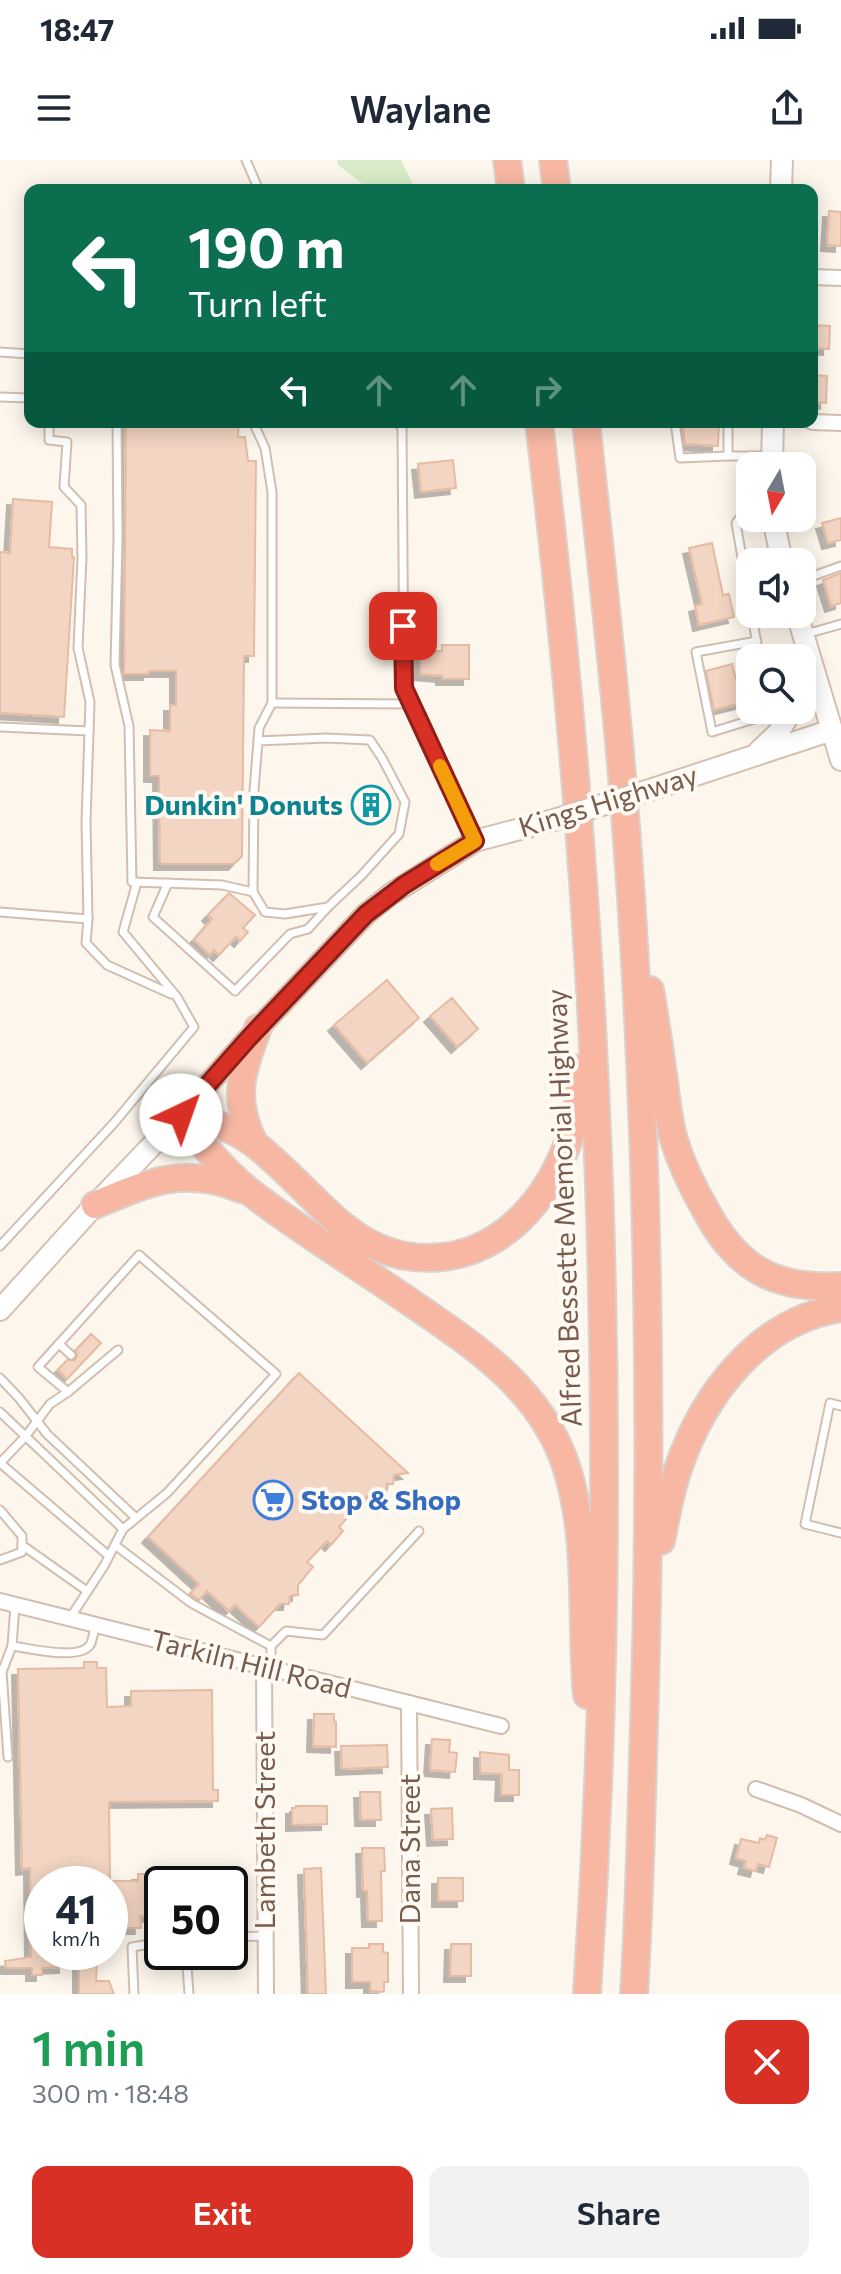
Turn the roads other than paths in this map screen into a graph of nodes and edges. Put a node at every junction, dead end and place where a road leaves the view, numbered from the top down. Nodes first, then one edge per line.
1 (246, 160) edge
2 (507, 160) edge
3 (553, 160) edge
4 (782, 160) edge
5 (256, 184) edge
6 (510, 184) edge
7 (556, 184) edge
8 (781, 184) edge
9 (818, 277) edge
10 (841, 278) edge
11 (0, 352) edge
12 (24, 354) edge
13 (0, 397) edge
14 (24, 398) edge
15 (818, 422) edge
16 (841, 423) edge
17 (49, 428) edge
18 (117, 428) edge
19 (256, 428) edge
20 (402, 428) edge
21 (540, 428) edge
22 (587, 428) edge
23 (676, 428) edge
24 (728, 428) edge
25 (773, 428) edge
26 (772, 452) edge
27 (728, 456) junction
28 (736, 457) edge
29 (841, 566) edge
30 (816, 575) edge
31 (841, 624) edge
32 (755, 628) edge
33 (802, 628) edge
34 (757, 641) junction
35 (806, 641) junction
36 (740, 644) edge
37 (757, 644) edge
38 (806, 644) edge
39 (736, 645) edge
40 (272, 703) junction
41 (411, 704) junction
42 (738, 724) edge
43 (783, 724) edge
44 (0, 727) edge
45 (836, 728) edge
46 (89, 731) junction
47 (258, 741) junction
48 (757, 754) junction
49 (841, 760) edge
50 (475, 841) junction
51 (628, 860) junction
52 (137, 882) junction
53 (168, 883) junction
54 (253, 892) junction
55 (584, 905) junction
56 (328, 907) junction
57 (0, 912) edge
58 (88, 919) junction
59 (177, 997) junction
60 (258, 1028) junction
61 (181, 1115) junction
62 (254, 1143) junction
63 (253, 1194) junction
64 (95, 1205) junction
65 (0, 1246) edge
66 (841, 1286) edge
67 (841, 1308) edge
68 (0, 1310) edge
69 (59, 1344) junction
70 (118, 1350) dead end
71 (71, 1355) dead end
72 (81, 1364) dead end
73 (90, 1373) junction
74 (0, 1378) edge
75 (68, 1392) junction
76 (841, 1406) edge
77 (0, 1412) edge
78 (37, 1421) junction
79 (25, 1437) junction
80 (0, 1510) edge
81 (136, 1518) junction
82 (123, 1529) junction
83 (419, 1531) dead end
84 (841, 1533) edge
85 (22, 1545) junction
86 (115, 1545) junction
87 (109, 1556) junction
88 (0, 1560) edge
89 (87, 1591) junction
90 (7, 1602) edge
91 (70, 1618) junction
92 (95, 1625) junction
93 (647, 1636) junction
94 (12, 1646) junction
95 (271, 1646) junction
96 (267, 1668) junction
97 (409, 1703) junction
98 (501, 1726) dead end
99 (8, 1757) dead end
100 (756, 1789) dead end
101 (598, 1800) junction
102 (841, 1824) edge
103 (248, 1936) edge
104 (266, 1936) junction
105 (144, 1945) edge
106 (187, 1970) edge
107 (134, 1994) edge
108 (189, 1994) edge
109 (266, 1994) edge
110 (411, 1994) edge
111 (587, 1994) edge
112 (634, 1994) edge

1 - 5 lane
2 - 6 highway
3 - 7 highway
4 - 8 main road
9 - 10 street
11 - 12 lane
13 - 14 lane
15 - 16 street
17 - 46 lane
18 - 52 lane
19 - 40 lane
20 - 41 lane
21 - 55 highway, Alfred Bessette Memorial Highway
22 - 51 highway
23 - 27 lane
24 - 27 lane
25 - 26 main road
27 - 28 lane
29 - 30 lane
31 - 35 lane
32 - 34 lane
33 - 35 main road
34 - 36 lane
34 - 37 lane
35 - 38 main road
35 - 45 main road
39 - 42 lane
40 - 41 lane
40 - 47 lane
41 - 50 lane
43 - 48 main road
44 - 46 lane
45 - 48 main road, Kings Highway
45 - 49 main road
46 - 58 lane
47 - 54 lane
47 - 56 lane
48 - 50 main road, Kings Highway, bridge
50 - 60 main road, Kings Highway
51 - 66 highway
51 - 93 highway
52 - 53 lane
52 - 59 lane
53 - 54 lane
53 - 56 lane
54 - 56 lane
55 - 62 highway
55 - 101 highway, Alfred Bessette Memorial Highway
57 - 58 lane
58 - 59 lane
59 - 65 lane
60 - 61 main road, Kings Highway
60 - 62 highway
61 - 62 highway
61 - 63 highway
61 - 64 main road, Kings Highway
63 - 64 highway
63 - 101 highway
64 - 68 main road, Kings Highway
67 - 93 highway
69 - 71 lane
69 - 75 lane
69 - 81 lane
70 - 73 lane
72 - 73 lane
73 - 75 lane
74 - 78 lane
75 - 78 lane
76 - 84 lane
77 - 79 lane
78 - 79 lane
78 - 81 lane
79 - 82 lane
79 - 87 lane
80 - 85 lane
81 - 82 lane
82 - 86 lane
83 - 95 lane
85 - 88 lane
85 - 89 lane
86 - 87 lane
86 - 95 lane
87 - 89 lane
89 - 91 lane
90 - 91 street, Tarkiln Hill Road
90 - 94 lane
91 - 92 street, Tarkiln Hill Road
92 - 94 lane
92 - 96 street, Tarkiln Hill Road
93 - 112 highway
94 - 99 lane
95 - 96 lane
96 - 97 street, Tarkiln Hill Road
96 - 104 street, Lambeth Street
97 - 98 street, Tarkiln Hill Road
97 - 110 street, Dana Street
100 - 102 street
101 - 111 highway, Alfred Bessette Memorial Highway
103 - 104 lane
104 - 109 street, Lambeth Street
105 - 107 lane
106 - 108 lane

